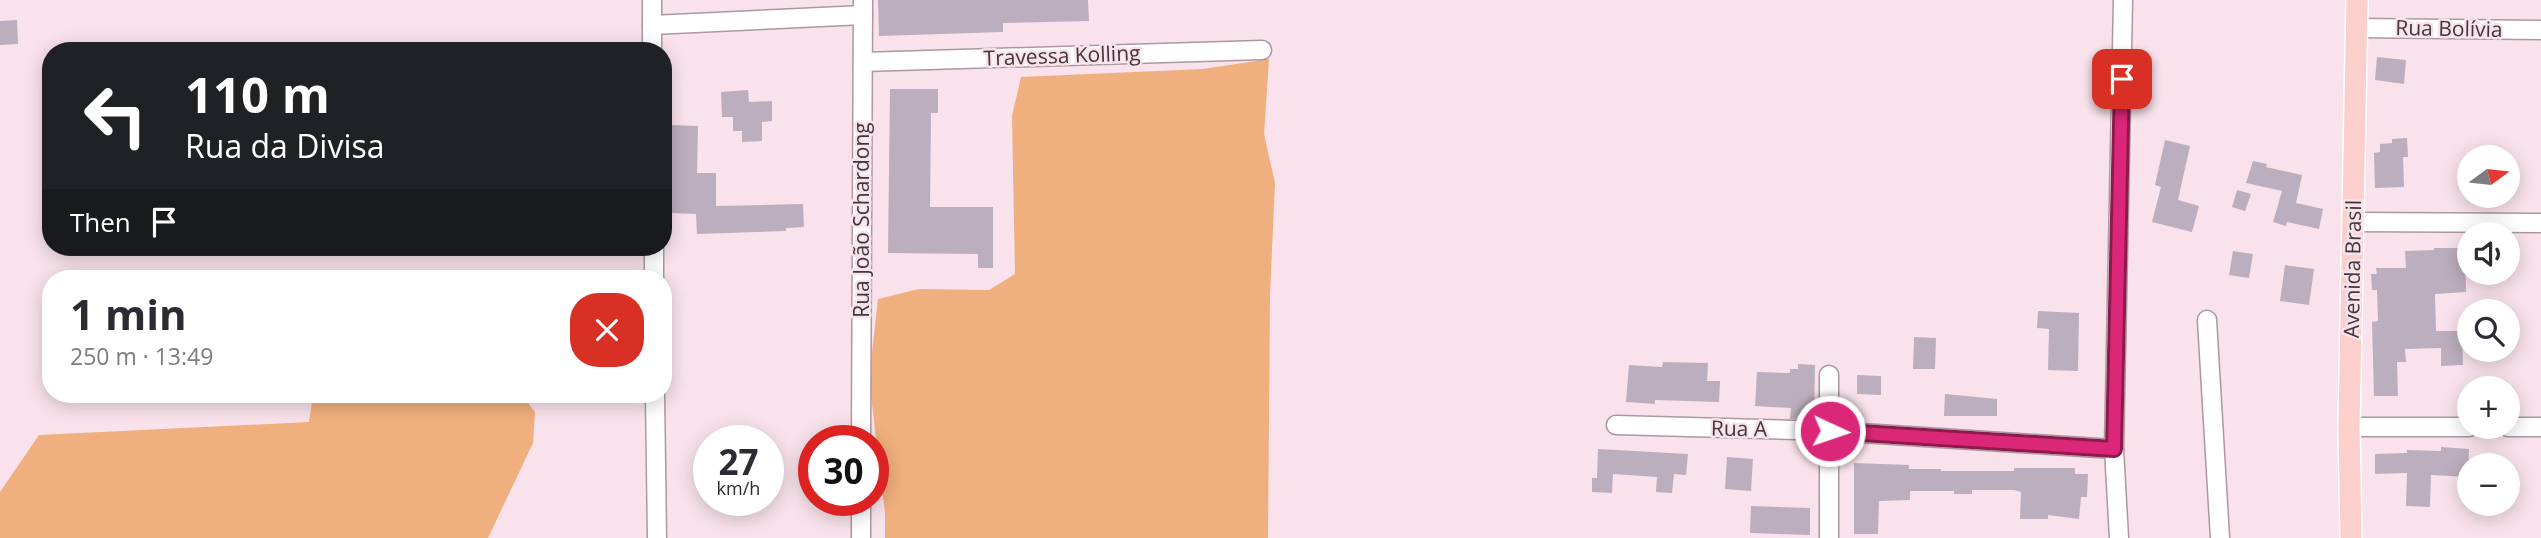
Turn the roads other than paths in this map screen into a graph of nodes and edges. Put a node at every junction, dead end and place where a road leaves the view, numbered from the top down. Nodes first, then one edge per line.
1 (653, 0) edge
2 (2123, 0) edge
3 (2357, 0) edge
4 (863, 8) edge
5 (652, 24) junction
6 (2357, 28) junction
7 (2541, 30) edge
8 (652, 42) edge
9 (1262, 50) dead end
10 (863, 62) junction
11 (2354, 222) junction
12 (2541, 223) edge
13 (2207, 320) dead end
14 (1829, 375) dead end
15 (655, 403) edge
16 (862, 425) edge
17 (1616, 425) dead end
18 (2349, 427) junction
19 (2457, 427) edge
20 (2520, 427) edge
21 (2541, 427) edge
22 (1830, 431) junction
23 (2114, 449) junction
24 (861, 516) edge
25 (657, 538) edge
26 (861, 538) edge
27 (1829, 538) edge
28 (2119, 538) edge
29 (2220, 538) edge
30 (2351, 538) edge

1 - 5 street
2 - 23 street
3 - 6 main road, Avenida Brasil
4 - 5 street
4 - 10 street, Rua João Schardong
5 - 8 street
6 - 7 street, Rua Bolívia
6 - 11 main road, Avenida Brasil
9 - 10 street, Travessa Kolling
10 - 16 street, Rua João Schardong
11 - 12 street
11 - 18 main road, Avenida Brasil
13 - 29 street
14 - 22 street
15 - 25 street
17 - 22 street, Rua A
18 - 19 street
18 - 30 main road, Avenida Brasil
20 - 21 street
22 - 23 street, Rua A
22 - 27 street
23 - 28 street
24 - 26 street

